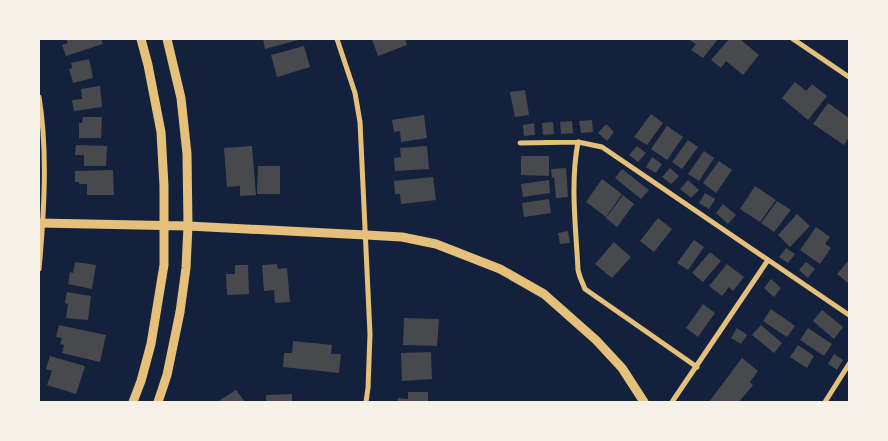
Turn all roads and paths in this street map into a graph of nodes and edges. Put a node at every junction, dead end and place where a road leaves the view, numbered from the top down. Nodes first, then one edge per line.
1 (141, 39) edge
2 (167, 39) edge
3 (337, 39) edge
4 (793, 39) edge
5 (849, 77) edge
6 (39, 97) edge
7 (578, 142) junction
8 (520, 143) dead end
9 (41, 223) edge
10 (164, 226) junction
11 (188, 226) junction
12 (366, 235) junction
13 (768, 260) junction
14 (39, 270) edge
15 (849, 315) edge
16 (849, 364) edge
17 (697, 367) junction
18 (133, 402) edge
19 (158, 402) edge
20 (366, 402) edge
21 (644, 402) edge
22 (672, 402) edge
23 (825, 402) edge

1 - 10 street
2 - 11 street
3 - 12 street
4 - 5 street
6 - 9 street
7 - 8 street
7 - 13 street
7 - 17 street
9 - 10 street
9 - 14 street
10 - 11 street
10 - 18 street
11 - 12 street
11 - 19 street
12 - 20 street
12 - 21 street
13 - 15 street
13 - 17 street
16 - 23 street
17 - 22 street

